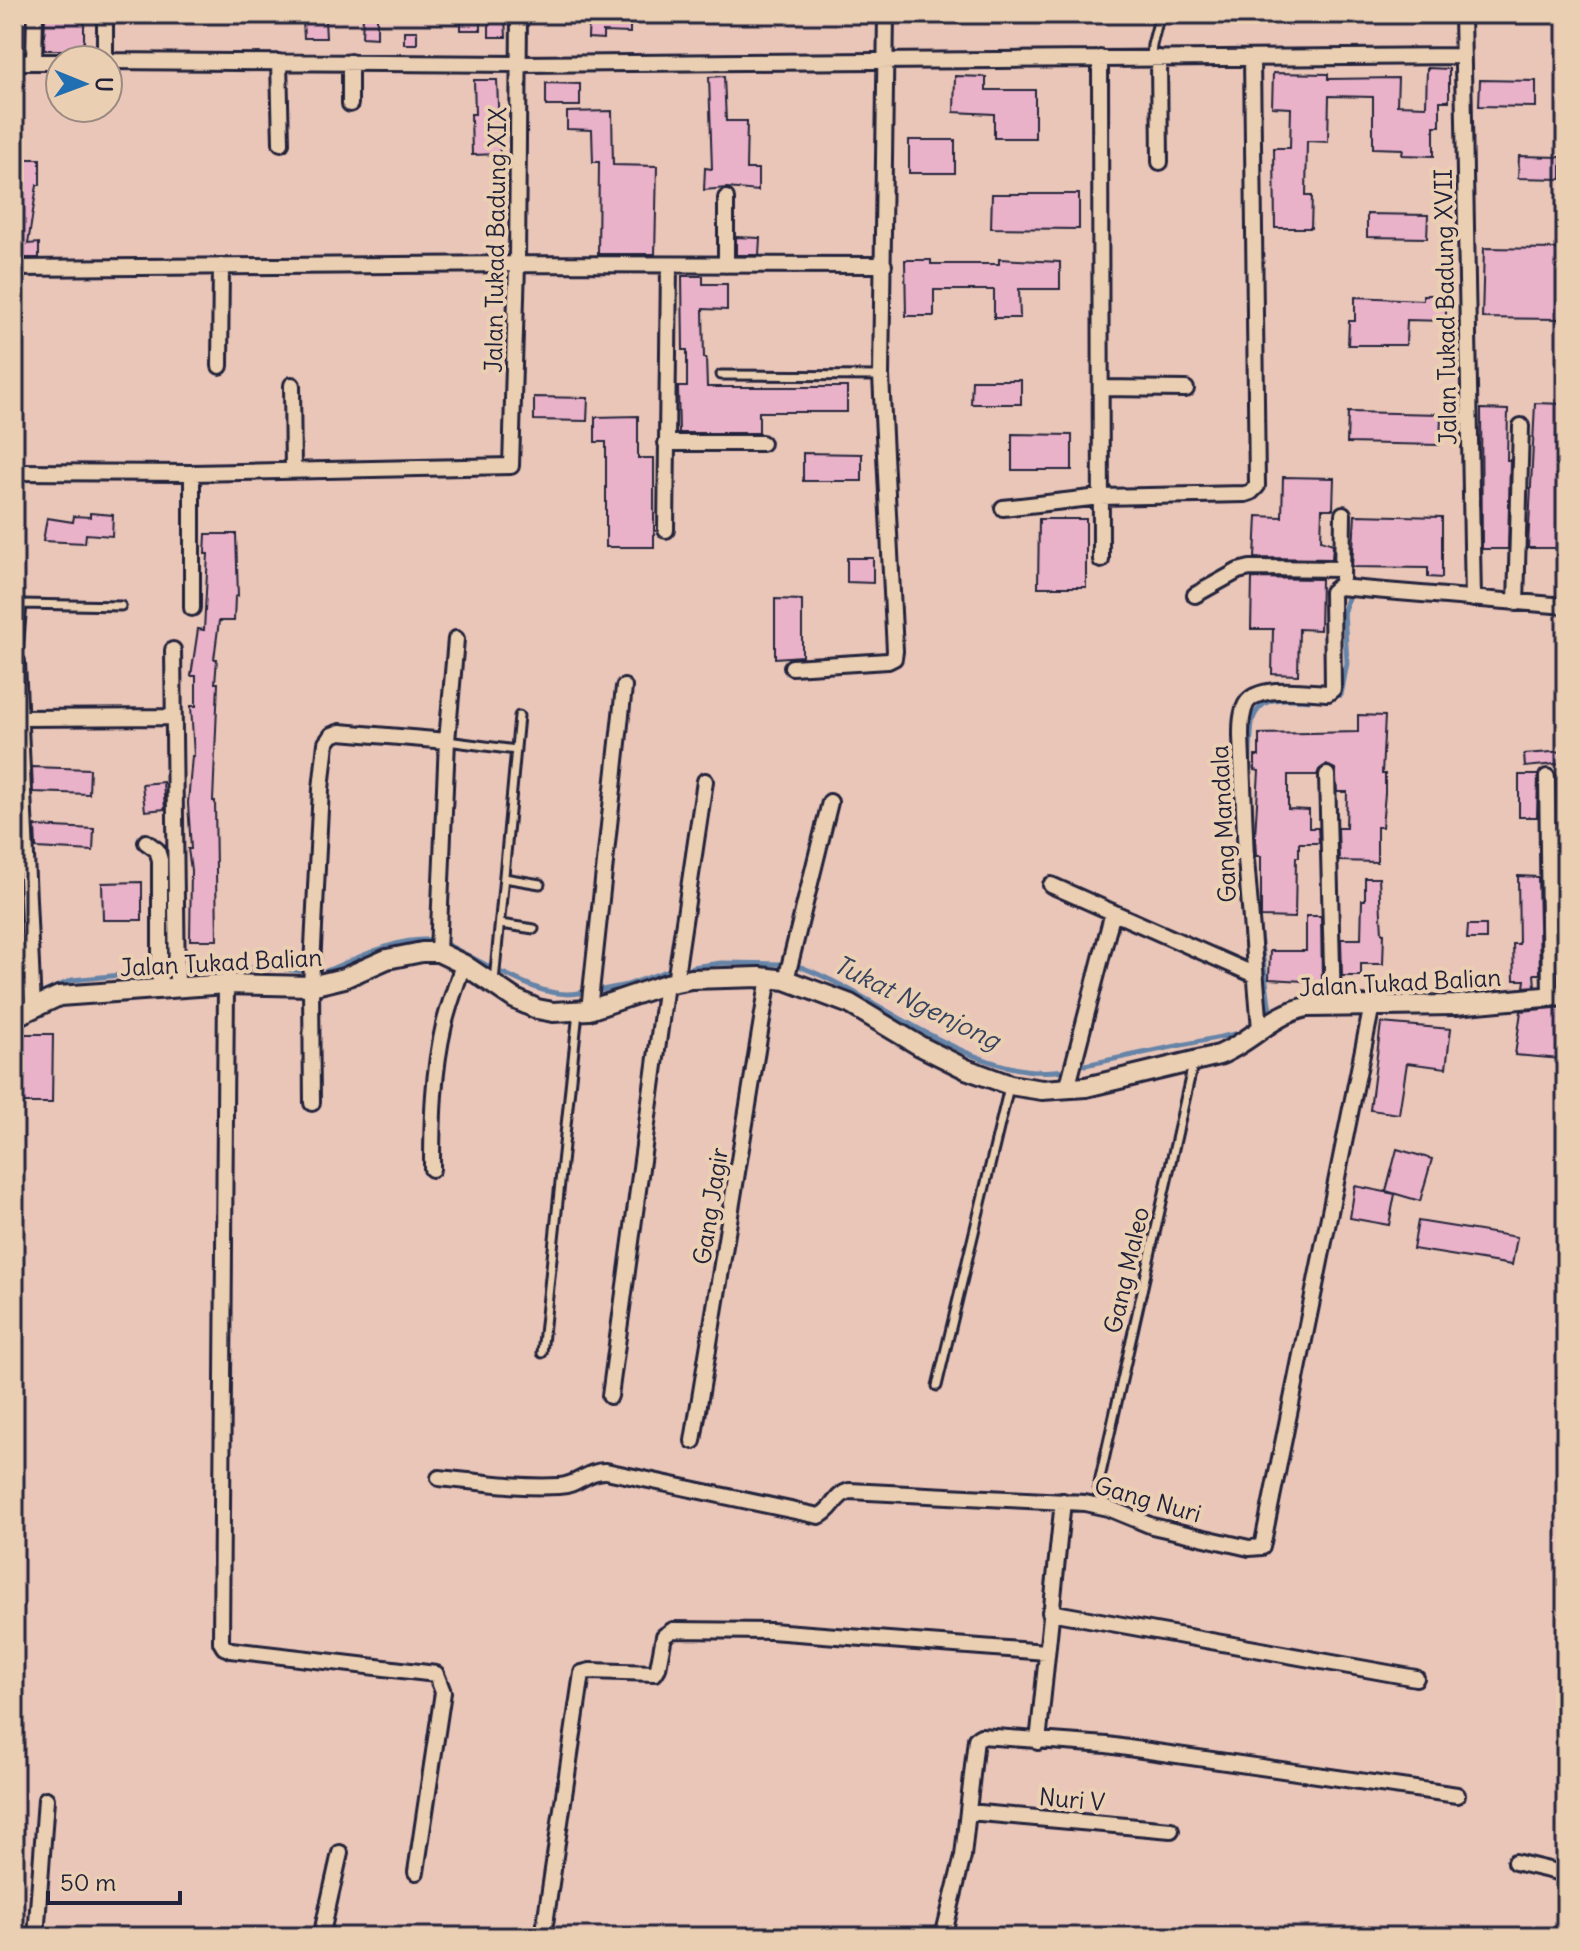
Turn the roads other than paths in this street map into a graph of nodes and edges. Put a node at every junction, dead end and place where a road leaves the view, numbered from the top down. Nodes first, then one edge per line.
1 (35, 14) edge
2 (105, 14) edge
3 (519, 14) edge
4 (886, 14) edge
5 (1160, 14) edge
6 (1462, 14) edge
7 (106, 44) edge
8 (1461, 56) junction
9 (1100, 58) junction
10 (1155, 58) junction
11 (1252, 58) junction
12 (124, 60) edge
13 (886, 60) junction
14 (14, 62) edge
15 (34, 62) junction
16 (44, 62) edge
17 (279, 62) junction
18 (350, 62) junction
19 (520, 64) junction
20 (350, 104) dead end
21 (281, 143) dead end
22 (1160, 162) dead end
23 (726, 198) dead end
24 (517, 264) junction
25 (669, 265) junction
26 (726, 265) junction
27 (884, 265) junction
28 (221, 266) junction
29 (14, 268) edge
30 (220, 366) dead end
31 (721, 375) dead end
32 (881, 376) junction
33 (292, 385) dead end
34 (1101, 388) junction
35 (1186, 389) dead end
36 (1521, 426) dead end
37 (666, 443) junction
38 (762, 443) dead end
39 (293, 471) junction
40 (14, 472) edge
41 (192, 473) junction
42 (1100, 497) junction
43 (1003, 508) dead end
44 (1343, 514) dead end
45 (666, 530) dead end
46 (1101, 560) dead end
47 (1342, 569) junction
48 (1342, 587) junction
49 (1195, 595) dead end
50 (1473, 599) junction
51 (1516, 603) junction
52 (121, 606) dead end
53 (1566, 606) edge
54 (192, 608) dead end
55 (456, 639) dead end
56 (173, 650) dead end
57 (17, 662) joint
58 (792, 667) dead end
59 (624, 687) dead end
60 (519, 716) dead end
61 (173, 717) junction
62 (19, 718) junction
63 (447, 741) junction
64 (516, 750) junction
65 (1327, 775) dead end
66 (1547, 777) dead end
67 (705, 781) dead end
68 (830, 802) dead end
69 (146, 842) dead end
70 (504, 878) junction
71 (540, 884) dead end
72 (1051, 885) dead end
73 (1113, 912) junction
74 (500, 924) junction
75 (534, 929) dead end
76 (438, 952) junction
77 (463, 964) junction
78 (1255, 975) junction
79 (772, 978) junction
80 (670, 983) junction
81 (226, 984) junction
82 (494, 985) junction
83 (311, 986) junction
84 (169, 987) junction
85 (1558, 996) edge
86 (1372, 1005) junction
87 (1333, 1006) junction
88 (33, 1008) junction
89 (584, 1011) junction
90 (14, 1017) edge
91 (1260, 1029) junction
92 (1194, 1062) junction
93 (1010, 1085) junction
94 (1067, 1089) junction
95 (312, 1103) dead end
96 (432, 1169) dead end
97 (718, 1235) dead end
98 (542, 1353) dead end
99 (937, 1386) dead end
100 (610, 1396) dead end
101 (693, 1441) dead end
102 (439, 1478) dead end
103 (1098, 1487) dead end
104 (1063, 1501) junction
105 (1050, 1612) junction
106 (1046, 1652) junction
107 (1416, 1678) dead end
108 (1038, 1742) junction
109 (1457, 1795) dead end
110 (46, 1799) dead end
111 (969, 1812) junction
112 (1171, 1830) dead end
113 (340, 1853) dead end
114 (1515, 1862) dead end
115 (416, 1872) dead end
116 (1566, 1874) edge
117 (545, 1924) dead end
118 (36, 1937) edge
119 (321, 1937) edge
120 (943, 1937) edge

1 - 15 street
2 - 7 street
3 - 19 street, Jalan Tukad Badung XIX
4 - 13 street
5 - 10 lane
6 - 8 street, Jalan Tukad Badung XVII
8 - 11 street
8 - 50 street, Jalan Tukad Badung XVII
9 - 10 street
9 - 13 street
9 - 34 street
10 - 11 street
10 - 22 street
11 - 42 street
12 - 17 street
13 - 19 street
13 - 27 street
14 - 15 street
15 - 16 street
17 - 18 street
17 - 21 street
18 - 19 street
18 - 20 street
19 - 24 street, Jalan Tukad Badung XIX
23 - 26 street
24 - 25 street
24 - 28 street
24 - 39 street, Jalan Tukad Badung XIX
25 - 26 street
25 - 37 street
26 - 27 street
27 - 32 street
28 - 29 street
28 - 30 street
31 - 32 lane
32 - 58 street
33 - 39 street
34 - 35 street
34 - 42 street
36 - 51 street
37 - 38 street
37 - 45 street
39 - 41 street
40 - 41 street
41 - 54 street
42 - 43 street
42 - 46 street
44 - 47 street
47 - 48 street
47 - 49 street
48 - 50 street
48 - 78 street, Gang Mandala
50 - 51 street
51 - 53 street
52 - 57 lane
55 - 63 street
56 - 61 street
57 - 62 street
59 - 89 street
60 - 64 lane
61 - 62 street
61 - 84 street
62 - 88 street
63 - 64 lane
63 - 76 street
63 - 83 street
64 - 70 lane
65 - 87 street
66 - 85 street
67 - 80 street
68 - 79 street
69 - 84 street
70 - 71 lane
70 - 74 lane
72 - 73 street
73 - 78 street
73 - 94 street
74 - 75 lane
74 - 82 lane
76 - 77 street, Jalan Tukad Balian
76 - 83 street, Jalan Tukad Balian
77 - 82 street, Jalan Tukad Balian
77 - 96 street
78 - 91 street, Gang Mandala
79 - 80 street, Jalan Tukad Balian
79 - 93 street, Jalan Tukad Balian
79 - 97 street, Gang Jagir
79 - 101 street, Gang Jagir
80 - 89 street, Jalan Tukad Balian
80 - 100 street
81 - 83 street, Jalan Tukad Balian
81 - 84 street, Jalan Tukad Balian
81 - 115 street
82 - 89 street, Jalan Tukad Balian
83 - 95 street
84 - 88 street, Jalan Tukad Balian
85 - 86 street, Jalan Tukad Balian
86 - 87 street, Jalan Tukad Balian
86 - 104 street, Gang Nuri
87 - 91 street, Jalan Tukad Balian
88 - 90 street, Jalan Tukad Balian
89 - 98 lane
91 - 92 street, Jalan Tukad Balian
92 - 94 street, Jalan Tukad Balian
92 - 103 lane, Gang Maleo
93 - 94 street, Jalan Tukad Balian
93 - 99 lane
102 - 104 street, Gang Nuri
104 - 105 street
105 - 106 street
105 - 107 street
106 - 108 street
106 - 117 street
108 - 109 street
108 - 111 street
110 - 118 street
111 - 112 street, Nuri V
111 - 120 street
113 - 119 street
114 - 116 street

